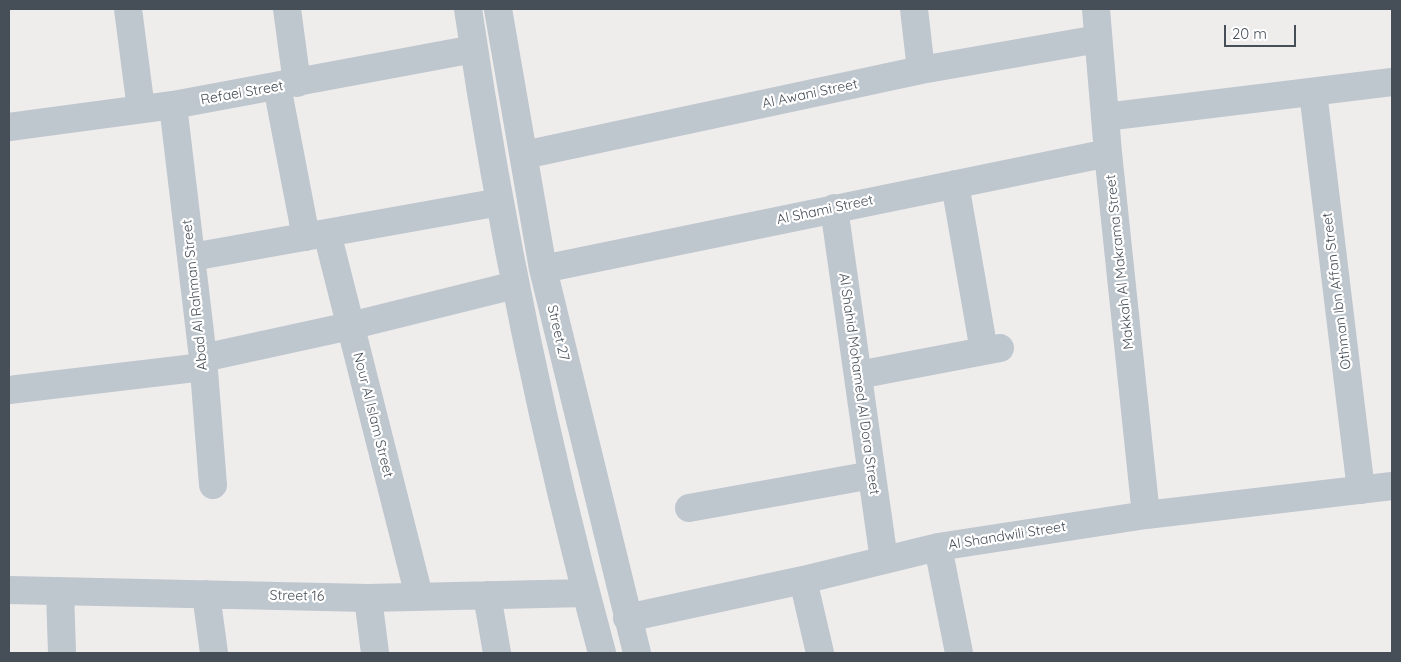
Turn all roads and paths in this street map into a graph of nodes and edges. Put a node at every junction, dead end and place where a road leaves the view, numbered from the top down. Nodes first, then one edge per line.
1 (128, 9) edge
2 (287, 9) edge
3 (468, 9) edge
4 (498, 9) edge
5 (914, 9) edge
6 (1096, 9) edge
7 (1098, 39) junction
8 (474, 49) junction
9 (922, 70) junction
10 (1392, 82) edge
11 (287, 85) junction
12 (1314, 92) junction
13 (173, 105) junction
14 (142, 109) junction
15 (1105, 117) junction
16 (9, 127) edge
17 (517, 129) junction
18 (488, 132) junction
19 (1108, 153) junction
20 (524, 155) junction
21 (955, 184) junction
22 (500, 202) junction
23 (834, 208) junction
24 (316, 235) junction
25 (192, 257) junction
26 (543, 269) junction
27 (515, 285) junction
28 (350, 326) junction
29 (203, 363) junction
30 (858, 375) junction
31 (9, 390) edge
32 (872, 475) junction
33 (213, 485) dead end
34 (1392, 486) edge
35 (1361, 490) junction
36 (689, 508) dead end
37 (1146, 515) junction
38 (938, 547) junction
39 (884, 560) junction
40 (803, 580) junction
41 (9, 590) edge
42 (60, 591) junction
43 (586, 593) junction
44 (206, 594) junction
45 (487, 595) junction
46 (419, 596) junction
47 (368, 598) junction
48 (627, 618) junction
49 (62, 653) edge
50 (214, 653) edge
51 (375, 653) edge
52 (497, 653) edge
53 (602, 653) edge
54 (636, 653) edge
55 (820, 653) edge
56 (959, 653) edge

1 - 14 street
2 - 11 street, Nour Al Islam Street
3 - 8 street
4 - 17 street, Street 27
5 - 9 street
6 - 7 street, Makkah Al Makrama Street
7 - 9 street, Al Awani Street
7 - 15 street, Makkah Al Makrama Street
8 - 11 street, Refaei Street
8 - 18 street
9 - 20 street, Al Awani Street
10 - 12 street
11 - 13 street, Refaei Street
11 - 24 street, Nour Al Islam Street
12 - 15 street
12 - 35 street, Othman Ibn Affan Street
13 - 14 street, Refaei Street
13 - 25 street, Abad Al Rahman Street
14 - 16 street, Refaei Street
15 - 19 street, Makkah Al Makrama Street
17 - 18 street
17 - 20 street, Street 27
18 - 22 street
19 - 21 street, Al Shami Street
19 - 37 street, Makkah Al Makrama Street
20 - 26 street, Street 27
21 - 23 street, Al Shami Street
21 - 30 street
22 - 24 street
22 - 27 street
23 - 26 street, Al Shami Street
23 - 30 street, Al Shahid Mohamed Al Dora Street
24 - 25 street
24 - 28 street, Nour Al Islam Street
25 - 29 street, Abad Al Rahman Street
26 - 48 street, Street 27
27 - 28 street
27 - 43 street
28 - 29 street
28 - 46 street, Nour Al Islam Street
29 - 31 street
29 - 33 street, Abad Al Rahman Street
30 - 32 street, Al Shahid Mohamed Al Dora Street
32 - 36 street
32 - 39 street, Al Shahid Mohamed Al Dora Street
34 - 35 street, Al Shandwili Street
35 - 37 street, Al Shandwili Street
37 - 38 street, Al Shandwili Street
38 - 39 street, Al Shandwili Street
38 - 56 street
39 - 40 street, Al Shandwili Street
40 - 48 street, Al Shandwili Street
40 - 55 street
41 - 42 street, Street 16
42 - 44 street, Street 16
42 - 49 street
43 - 45 street, Street 16
43 - 53 street
44 - 47 street, Street 16
44 - 50 street
45 - 46 street, Street 16
45 - 52 street
46 - 47 street, Street 16
47 - 51 street
48 - 54 street, Street 27

